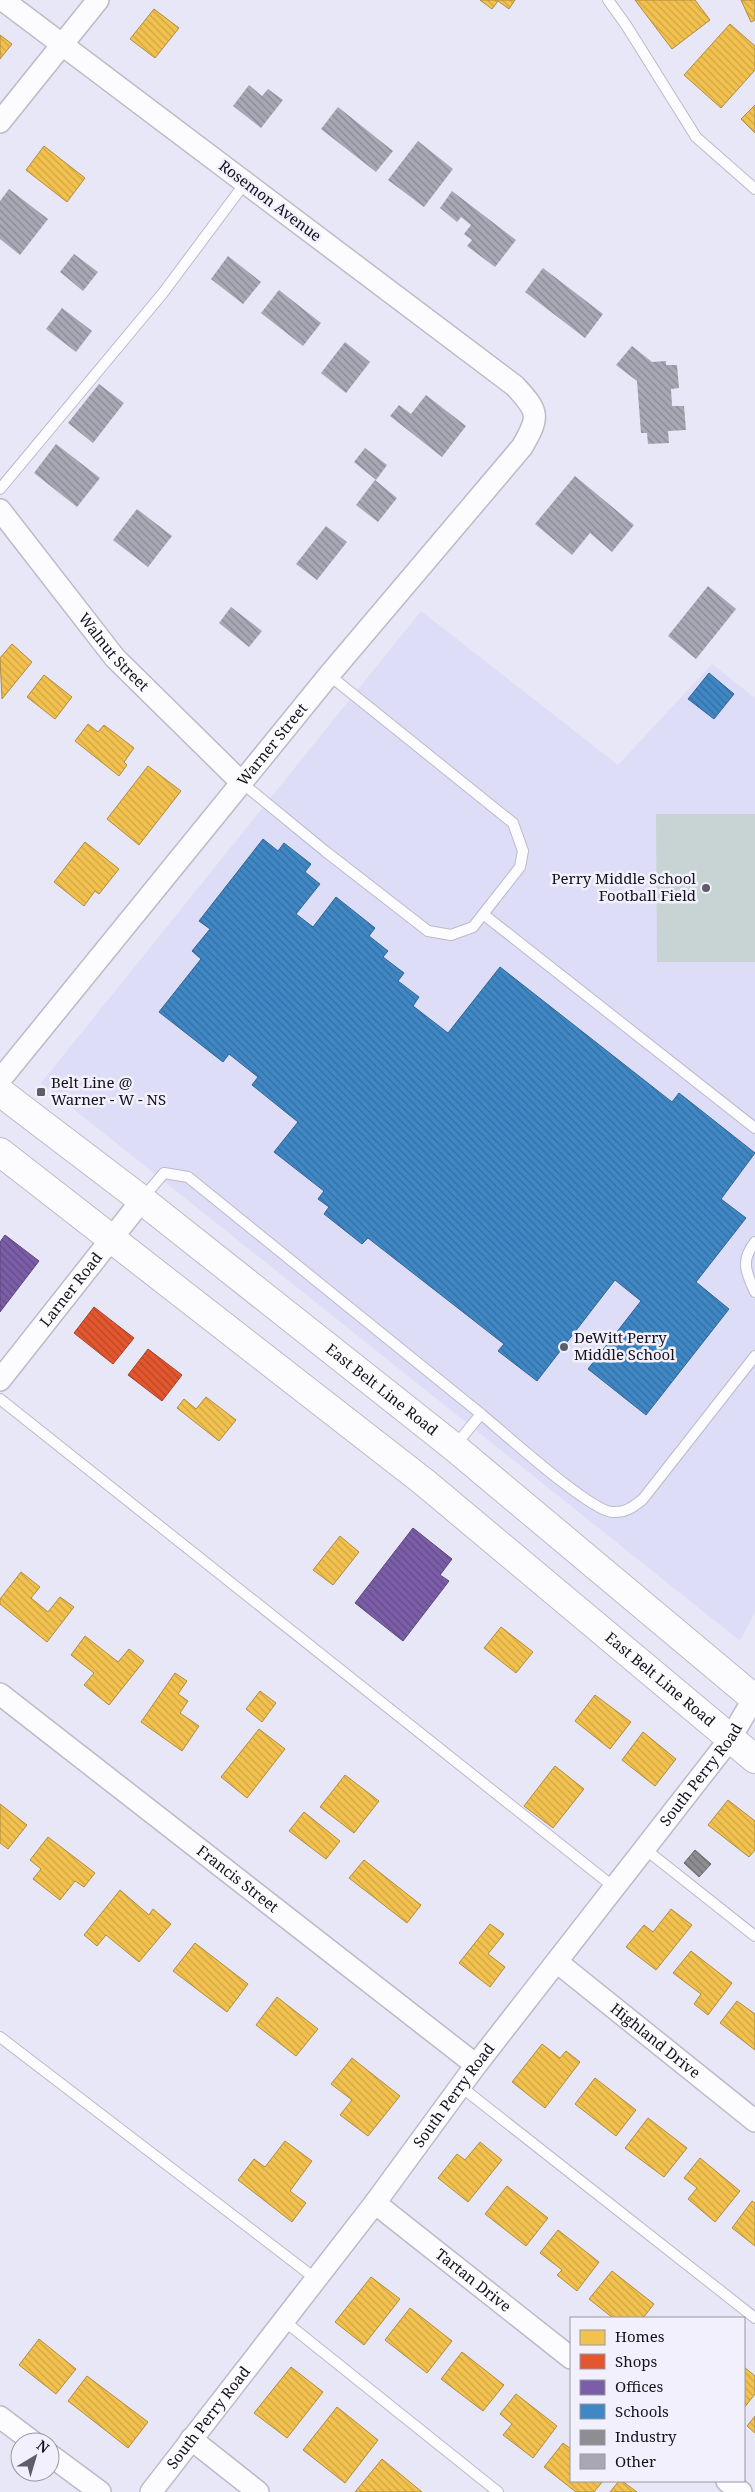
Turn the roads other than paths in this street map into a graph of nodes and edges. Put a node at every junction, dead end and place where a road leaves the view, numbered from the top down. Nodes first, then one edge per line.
1 (3, 0) edge
2 (98, 0) edge
3 (608, 0) edge
4 (62, 45) junction
5 (0, 122) edge
6 (245, 183) junction
7 (755, 189) edge
8 (533, 406) joint
9 (0, 488) edge
10 (0, 510) edge
11 (329, 675) junction
12 (242, 783) junction
13 (483, 914) junction
14 (0, 1080) edge
15 (0, 1092) edge
16 (755, 1128) edge
17 (0, 1152) edge
18 (142, 1200) junction
19 (111, 1239) junction
20 (755, 1242) edge
21 (755, 1292) edge
22 (755, 1356) edge
23 (0, 1380) edge
24 (0, 1399) edge
25 (481, 1414) junction
26 (454, 1447) junction
27 (0, 1694) edge
28 (755, 1699) edge
29 (730, 1739) junction
30 (755, 1759) edge
31 (645, 1849) junction
32 (615, 1888) junction
33 (755, 1936) edge
34 (557, 1962) junction
35 (0, 2037) edge
36 (476, 2065) junction
37 (460, 2086) junction
38 (755, 2121) edge
39 (375, 2203) junction
40 (316, 2279) junction
41 (755, 2318) edge
42 (283, 2320) junction
43 (570, 2357) edge
44 (0, 2417) edge
45 (20, 2432) edge
46 (191, 2439) junction
47 (60, 2462) edge
48 (728, 2482) edge
49 (100, 2492) edge
50 (151, 2492) edge
51 (258, 2492) edge
52 (498, 2492) edge
53 (741, 2492) edge

1 - 4 street, Rosemon Avenue
2 - 4 street
3 - 7 lane
4 - 5 street
4 - 6 street, Rosemon Avenue
6 - 8 street, Rosemon Avenue
6 - 9 lane
8 - 11 street, Warner Street
10 - 12 street, Walnut Street
11 - 12 street, Warner Street
11 - 13 lane
12 - 13 lane
12 - 14 street, Warner Street
13 - 16 lane
15 - 18 main road, East Belt Line Road
17 - 19 main road, East Belt Line Road
18 - 19 street, Larner Road
18 - 25 lane
18 - 26 main road, East Belt Line Road
19 - 23 street, Larner Road
19 - 29 main road, East Belt Line Road
20 - 21 lane
22 - 25 lane
24 - 32 lane
25 - 26 lane
26 - 28 main road, East Belt Line Road
27 - 36 street, Francis Street
28 - 29 street, South Perry Road
29 - 30 main road, East Belt Line Road
29 - 31 street, South Perry Road
31 - 32 street, South Perry Road
31 - 33 lane
32 - 34 street, South Perry Road
34 - 36 street, South Perry Road
34 - 38 street, Highland Drive
35 - 40 lane
36 - 37 street, South Perry Road
37 - 39 street, South Perry Road
37 - 41 lane
39 - 40 street, South Perry Road
39 - 43 street, Tartan Drive
40 - 42 street, South Perry Road
42 - 46 street, South Perry Road
42 - 52 lane
44 - 45 street
46 - 50 street, South Perry Road
46 - 51 street
47 - 49 street
48 - 53 street

